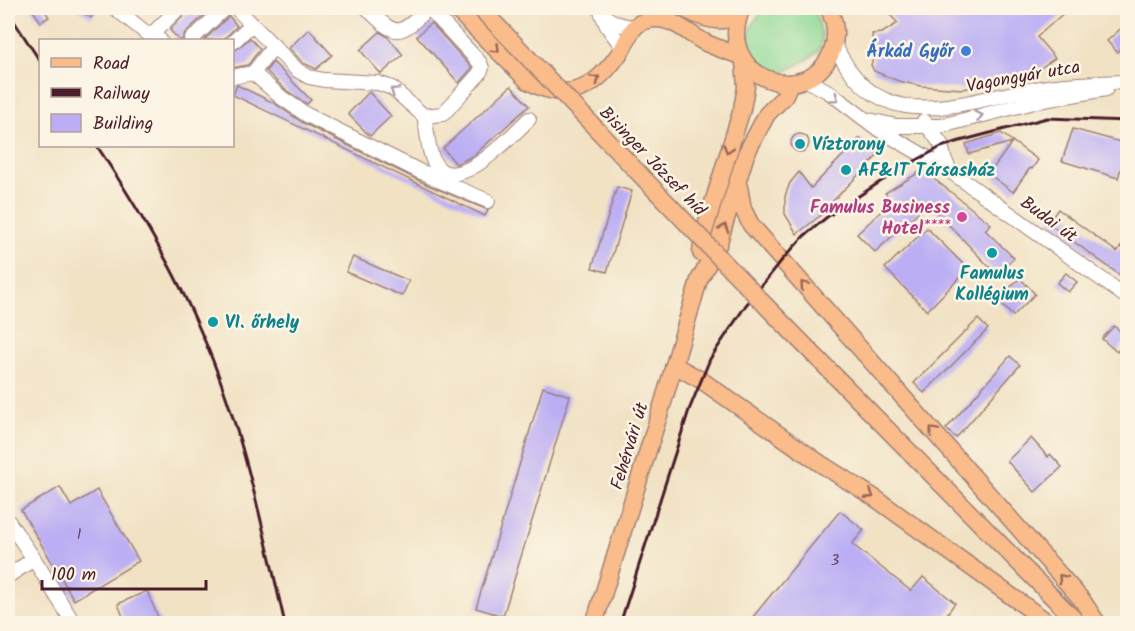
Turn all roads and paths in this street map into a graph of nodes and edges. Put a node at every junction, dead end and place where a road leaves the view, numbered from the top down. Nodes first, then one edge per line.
1 (115, 8) edge
2 (179, 8) edge
3 (225, 8) edge
4 (236, 8) edge
5 (367, 8) edge
6 (428, 8) edge
7 (455, 8) edge
8 (480, 8) edge
9 (682, 8) edge
10 (742, 8) edge
11 (600, 10) edge
12 (834, 12) edge
13 (252, 24) junction
14 (635, 27) junction
15 (155, 38) edge
16 (192, 39) edge
17 (234, 41) edge
18 (834, 43) junction
19 (274, 46) junction
20 (623, 48) junction
21 (743, 59) junction
22 (253, 73) junction
23 (234, 77) edge
24 (797, 81) junction
25 (1128, 84) edge
26 (906, 106) junction
27 (950, 106) junction
28 (424, 116) junction
29 (529, 119) dead end
30 (864, 119) junction
31 (954, 122) junction
32 (928, 126) junction
33 (941, 144) junction
34 (923, 157) junction
35 (950, 171) junction
36 (421, 172) junction
37 (452, 174) junction
38 (738, 182) junction
39 (488, 201) dead end
40 (699, 280) junction
41 (1128, 298) edge
42 (674, 364) junction
43 (8, 520) edge
44 (34, 559) junction
45 (8, 576) edge
46 (74, 624) edge
47 (594, 624) edge
48 (1050, 624) edge
49 (1079, 624) edge
50 (1098, 624) edge

1 - 15 street
2 - 15 street
3 - 16 street
4 - 13 street
5 - 6 street
6 - 28 street
7 -> 20 main road
8 - 49 main road, Bisinger József híd, bridge
9 - 10 main road
10 - 21 main road, Fehérvári út
11 - 14 street
11 - 20 street
12 - 18 main road
13 - 17 street
13 - 19 street
14 - 20 main road
14 - 21 main road
18 - 24 main road, Fehérvári út
18 - 26 street
19 - 22 street
28 -> 19 street
21 - 24 main road
21 -> 40 main road, Fehérvári út
22 - 23 street
22 - 36 street
24 -> 30 street, Budai út
24 - 38 main road, Fehérvári út
25 - 27 street, Vagongyár utca
31 -> 25 street, Vagongyár utca
26 - 27 street, Vagongyár utca
26 - 32 street
27 - 32 street
28 - 37 street
29 - 37 street
30 - 32 street, Budai út
30 - 34 street, Budai út
31 - 32 street, Vagongyár utca
31 - 33 street
32 - 33 street
32 - 34 street
33 - 35 street
34 - 35 street, Budai út
35 - 41 street, Budai út
36 - 37 street
36 - 39 street
40 -> 38 main road, Fehérvári út
50 -> 38 main road
40 - 42 main road, Fehérvári út
42 - 47 main road, Fehérvári út
42 -> 48 main road
43 - 44 street
44 - 45 street
44 - 46 street

